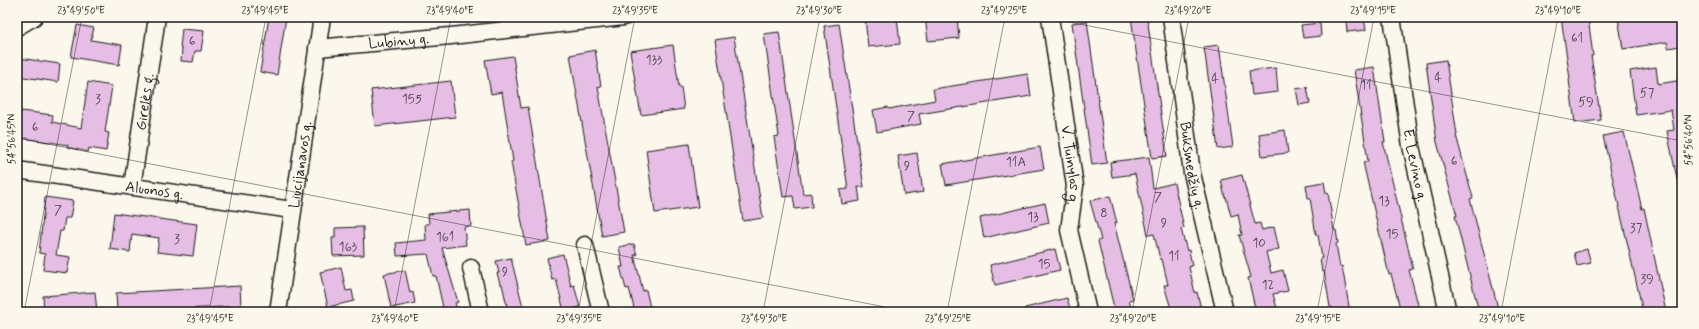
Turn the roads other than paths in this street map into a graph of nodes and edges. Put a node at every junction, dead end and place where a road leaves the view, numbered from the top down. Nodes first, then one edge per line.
1 (34, 17) edge
2 (157, 17) edge
3 (322, 17) edge
4 (624, 17) edge
5 (1050, 17) edge
6 (1171, 17) edge
7 (1392, 17) edge
8 (17, 27) edge
9 (317, 48) junction
10 (17, 170) edge
11 (132, 186) junction
12 (292, 210) junction
13 (585, 245) dead end
14 (471, 268) dead end
15 (278, 312) edge
16 (481, 312) edge
17 (601, 312) edge
18 (1088, 312) edge
19 (1225, 312) edge
20 (1448, 312) edge

1 - 8 street
2 - 11 street, Girelės g.
3 - 9 street, Liucijanavos g.
4 - 9 street, Lubinų g.
5 - 18 street, V. Tuinylos g.
6 - 19 street, Buksmedžių g.
7 - 20 street, E. Levino g.
9 - 12 street, Liucijanavos g.
10 - 11 street, Aluonos g.
11 - 12 street, Aluonos g.
12 - 15 street, Liucijanavos g.
13 - 17 street
14 - 16 street

